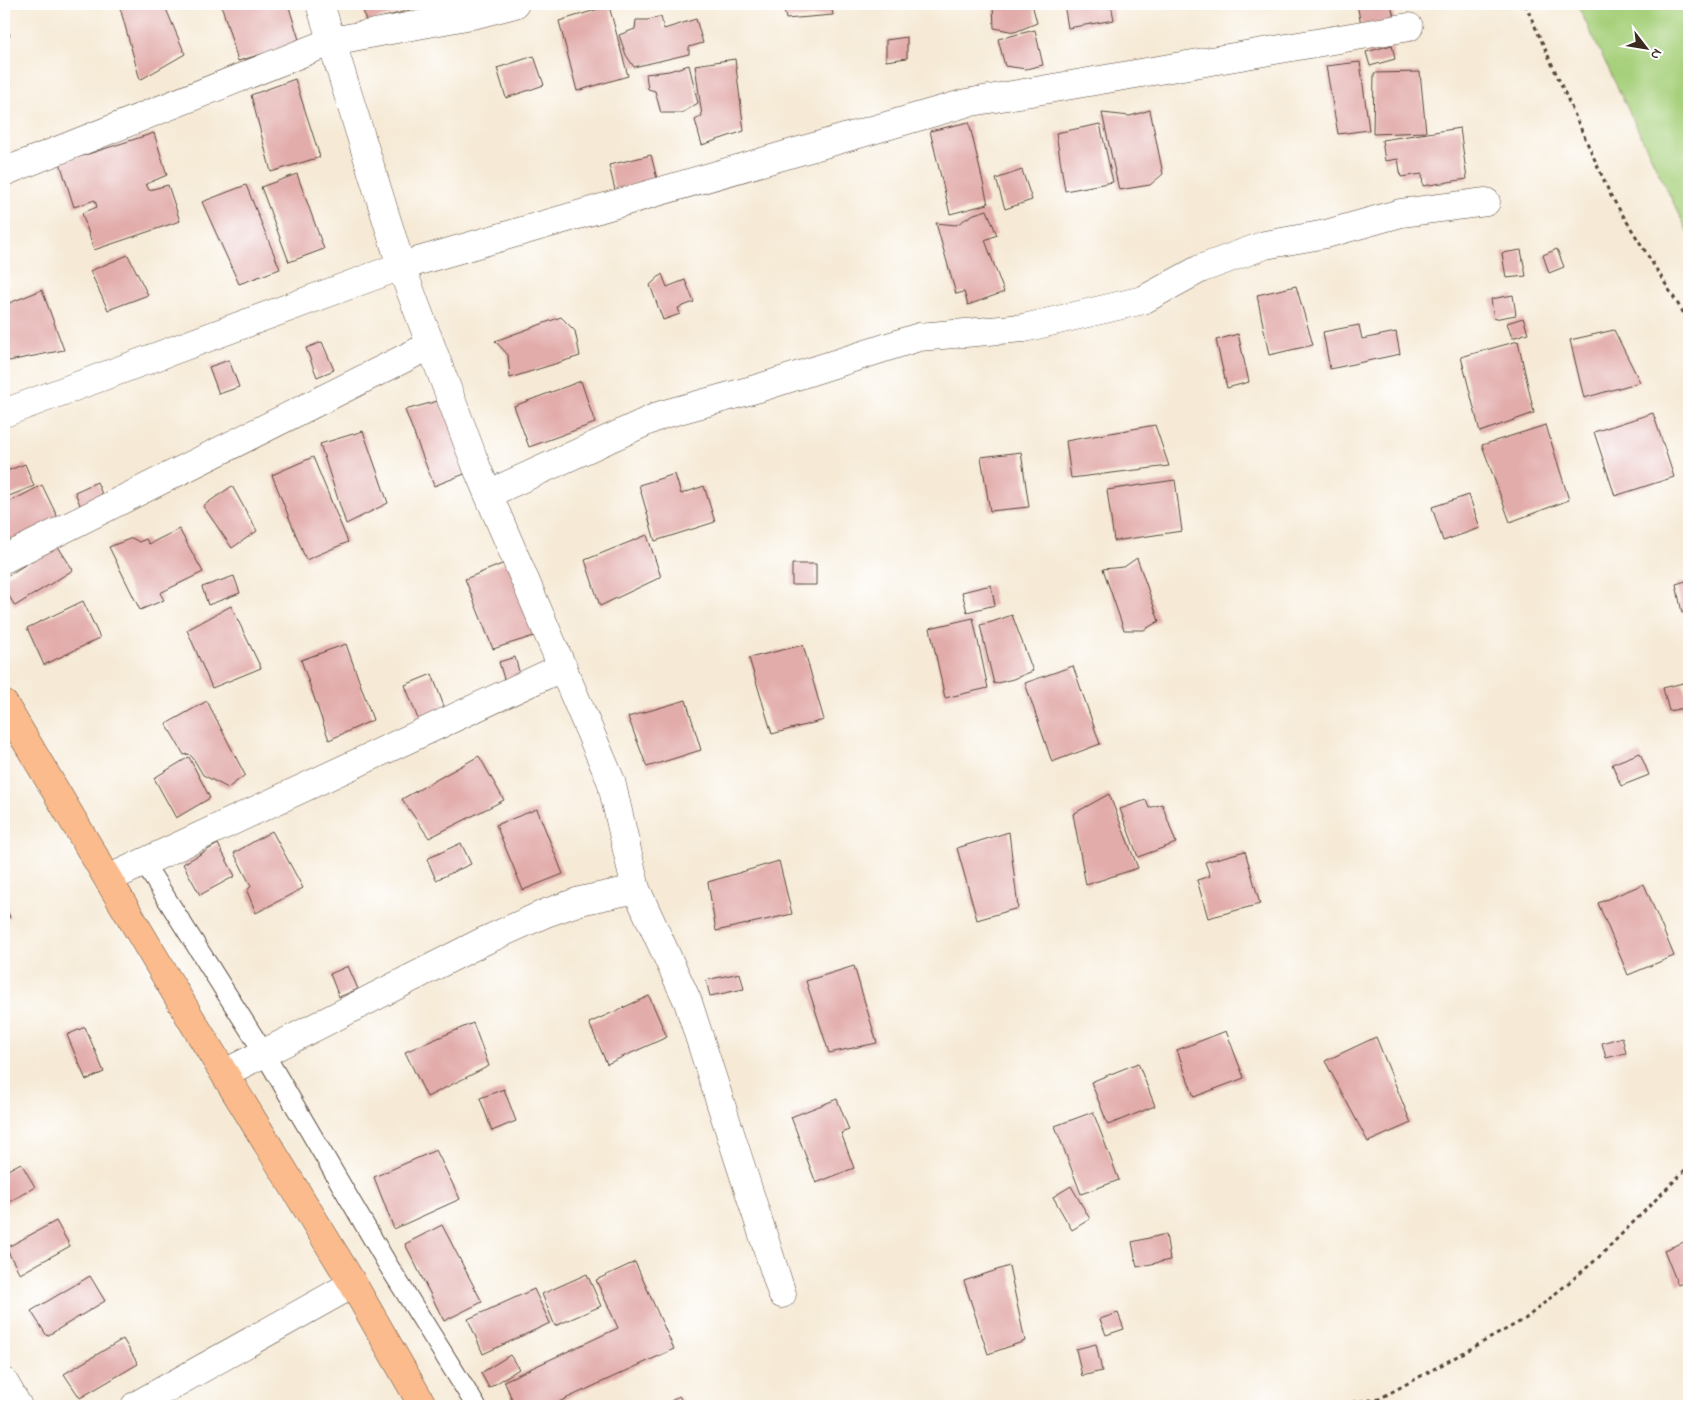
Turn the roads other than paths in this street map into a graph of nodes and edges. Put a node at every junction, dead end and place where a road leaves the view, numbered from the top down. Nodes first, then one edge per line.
1 (320, 4) edge
2 (515, 4) edge
3 (1409, 27) dead end
4 (332, 41) junction
5 (4, 172) edge
6 (1486, 202) dead end
7 (401, 266) junction
8 (431, 345) junction
9 (4, 413) edge
10 (488, 494) junction
11 (4, 560) edge
12 (563, 667) junction
13 (4, 704) edge
14 (144, 863) junction
15 (108, 880) junction
16 (636, 889) junction
17 (264, 1053) junction
18 (225, 1073) junction
19 (353, 1284) junction
20 (782, 1294) dead end
21 (4, 1382) edge
22 (18, 1406) edge
23 (135, 1406) edge
24 (423, 1406) edge
25 (476, 1406) edge

1 - 4 street
2 - 4 street
3 - 7 street
4 - 5 street
4 - 7 street
6 - 10 street
7 - 8 street
7 - 9 street
8 - 10 street
8 - 11 street
10 - 12 street
12 - 14 street
12 - 16 street
13 - 15 highway
14 - 15 street
14 - 17 lane
15 - 18 highway
16 - 17 street
16 - 20 street
17 - 18 street
17 - 25 lane
18 - 19 highway
19 - 23 street
19 - 24 highway
21 - 22 street

